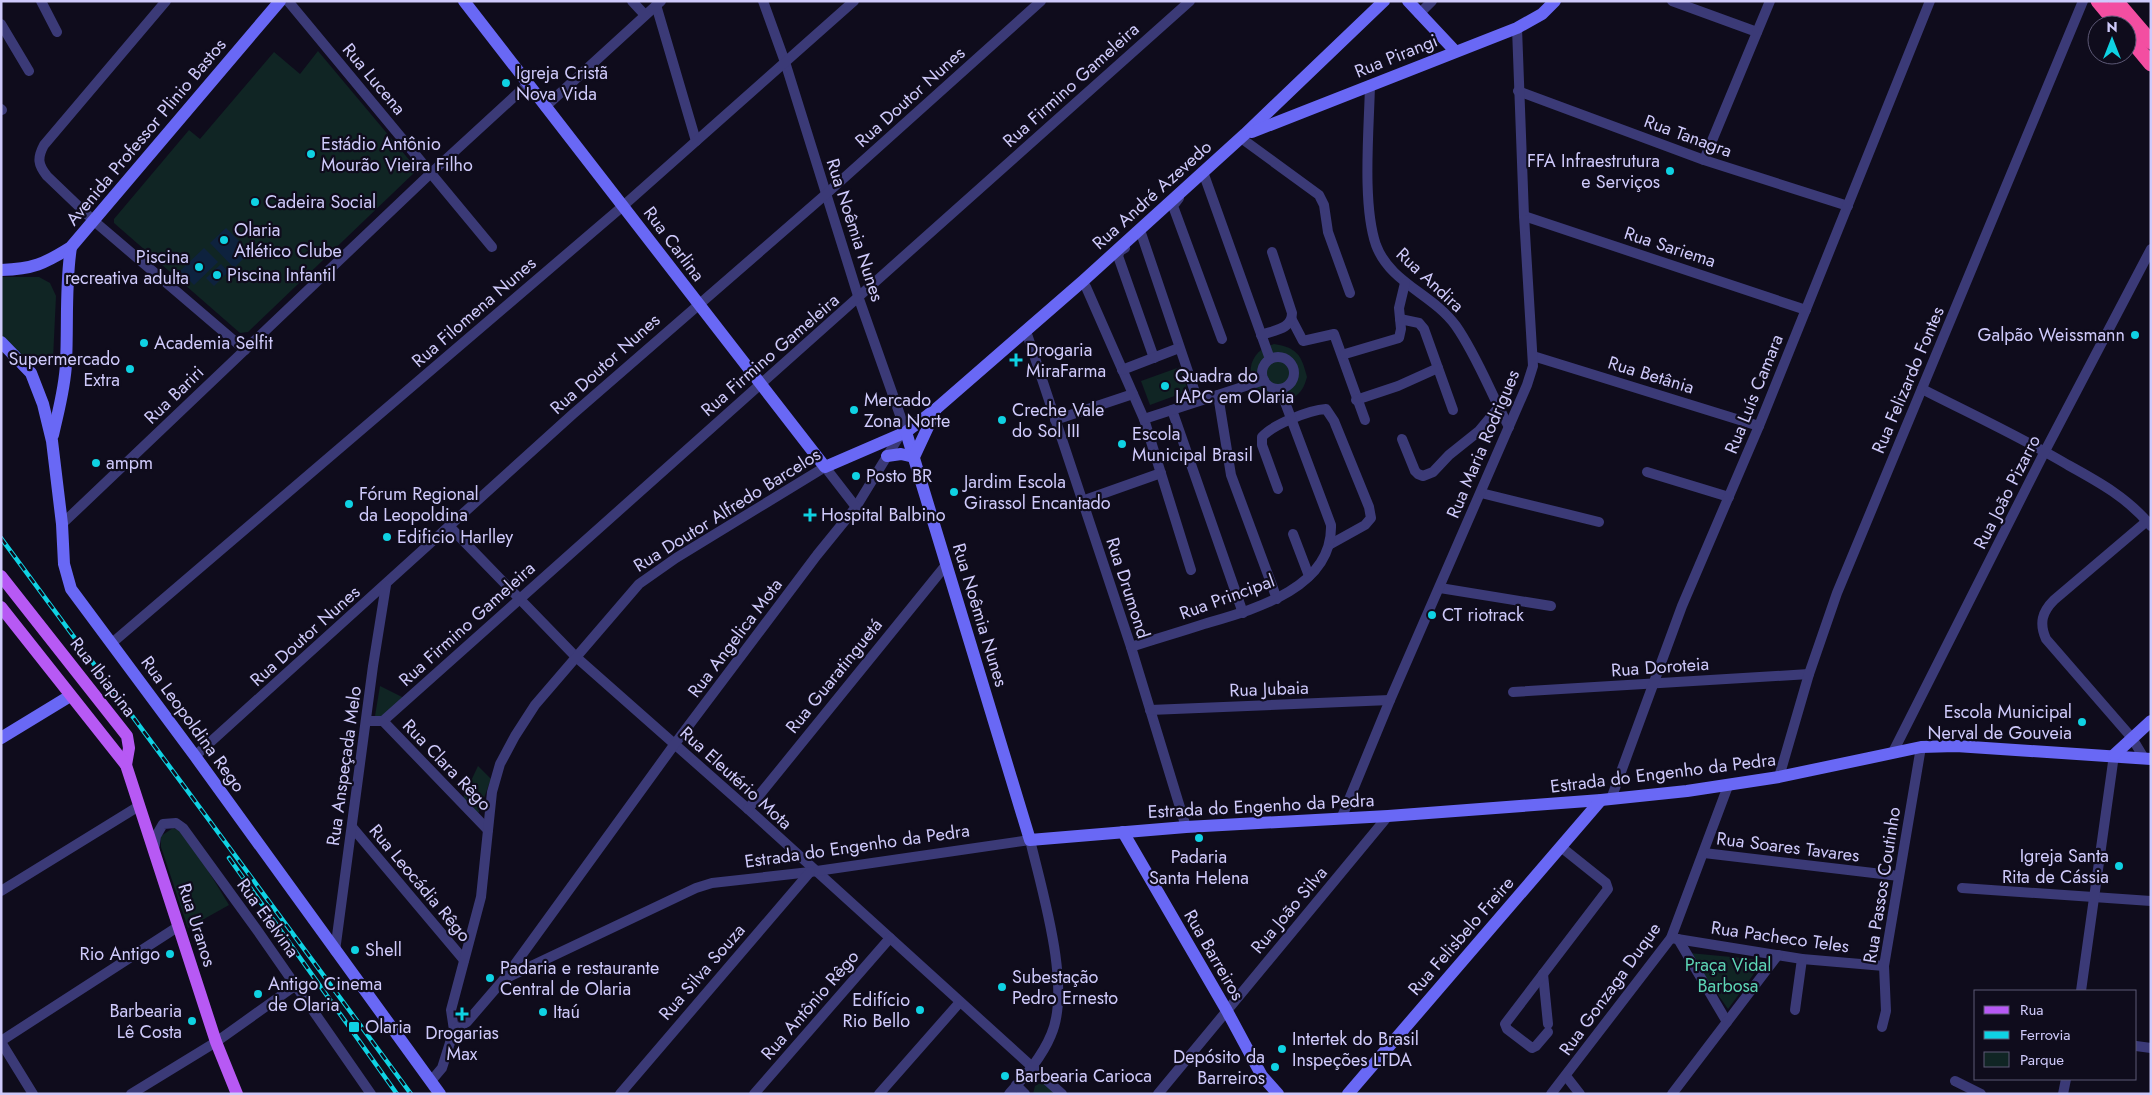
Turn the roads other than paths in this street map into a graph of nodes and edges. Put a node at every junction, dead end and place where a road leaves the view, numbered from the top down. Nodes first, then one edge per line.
1 (41, 1) edge
2 (166, 1) edge
3 (280, 1) edge
4 (288, 1) edge
5 (464, 1) edge
6 (632, 1) edge
7 (763, 1) edge
8 (854, 1) edge
9 (1041, 1) edge
10 (1190, 1) edge
11 (1384, 1) edge
12 (1408, 1) edge
13 (1432, 1) edge
14 (1555, 1) edge
15 (1672, 1) edge
16 (1770, 1) edge
17 (1930, 1) edge
18 (2083, 1) edge
19 (2098, 1) edge
20 (2116, 1) edge
21 (658, 3) edge
22 (1419, 14) junction
23 (645, 15) junction
24 (2110, 15) edge
25 (1, 24) edge
26 (1516, 28) junction
27 (58, 32) dead end
28 (1757, 32) junction
29 (2151, 42) edge
30 (2137, 48) edge
31 (1455, 52) junction
32 (785, 62) junction
33 (2151, 64) edge
34 (29, 71) dead end
35 (528, 84) junction
36 (1370, 85) junction
37 (1518, 91) junction
38 (545, 107) junction
39 (1243, 136) junction
40 (696, 141) junction
41 (1704, 160) junction
42 (431, 173) junction
43 (1204, 175) junction
44 (825, 194) junction
45 (623, 206) junction
46 (1848, 206) junction
47 (1524, 216) junction
48 (94, 221) junction
49 (1141, 232) junction
50 (71, 247) junction
51 (492, 247) dead end
52 (2151, 248) edge
53 (1272, 252) dead end
54 (1, 270) edge
55 (1405, 283) junction
56 (1086, 287) dead end
57 (1350, 293) dead end
58 (859, 299) junction
59 (698, 304) junction
60 (1806, 310) junction
61 (1400, 319) junction
62 (1292, 320) junction
63 (1026, 331) junction
64 (1261, 335) junction
65 (1222, 339) dead end
66 (1, 342) edge
67 (1179, 348) junction
68 (245, 350) junction
69 (1345, 354) dead end
70 (1533, 356) junction
71 (1154, 358) junction
72 (1270, 360) junction
73 (1438, 368) junction
74 (1122, 370) junction
75 (1264, 380) junction
76 (761, 383) junction
77 (1280, 389) junction
78 (1922, 389) junction
79 (1133, 394) junction
80 (1218, 395) junction
81 (1198, 400) junction
82 (1356, 400) junction
83 (1499, 407) junction
84 (937, 408) junction
85 (1172, 410) junction
86 (1453, 410) dead end
87 (1144, 419) junction
88 (1292, 419) junction
89 (1055, 420) junction
90 (1365, 420) dead end
91 (1509, 426) junction
92 (1759, 426) junction
93 (903, 434) junction
94 (1402, 439) dead end
95 (52, 440) junction
96 (2045, 451) junction
97 (887, 456) junction
98 (914, 457) junction
99 (825, 467) junction
100 (1647, 472) dead end
101 (1161, 473) junction
102 (1278, 489) dead end
103 (1480, 493) junction
104 (1729, 498) junction
105 (1082, 501) junction
106 (856, 507) junction
107 (1599, 522) dead end
108 (2149, 523) edge
109 (62, 524) junction
110 (449, 526) junction
111 (1292, 534) dead end
112 (1329, 545) junction
113 (946, 564) junction
114 (1191, 570) dead end
115 (1, 576) edge
116 (1309, 576) junction
117 (386, 585) junction
118 (1440, 588) junction
119 (519, 598) junction
120 (1277, 599) junction
121 (1551, 606) dead end
122 (1, 607) edge
123 (1244, 613) junction
124 (112, 643) junction
125 (1131, 647) junction
126 (576, 657) junction
127 (1809, 674) junction
128 (1652, 684) junction
129 (1512, 692) dead end
130 (70, 696) junction
131 (1390, 700) junction
132 (1150, 710) junction
133 (383, 721) junction
134 (2151, 721) edge
135 (366, 722) junction
136 (1, 738) edge
137 (2132, 738) junction
138 (674, 745) junction
139 (1921, 747) junction
140 (1894, 752) junction
141 (2114, 755) junction
142 (195, 756) junction
143 (2148, 758) edge
144 (126, 765) junction
145 (1779, 777) junction
146 (1728, 786) junction
147 (1606, 800) junction
148 (139, 806) junction
149 (748, 809) junction
150 (1388, 816) junction
151 (1341, 819) junction
152 (352, 827) junction
153 (1186, 827) junction
154 (488, 830) junction
155 (1123, 832) junction
156 (1030, 840) junction
157 (1561, 847) junction
158 (154, 851) junction
159 (1704, 853) junction
160 (813, 872) junction
161 (1899, 876) junction
162 (1962, 888) dead end
163 (1, 891) edge
164 (2094, 896) junction
165 (2151, 901) edge
166 (179, 926) junction
167 (890, 938) junction
168 (1674, 938) junction
169 (335, 951) junction
170 (1778, 955) junction
171 (1802, 959) junction
172 (464, 960) junction
173 (1884, 966) junction
174 (1543, 974) junction
175 (504, 979) junction
176 (296, 985) junction
177 (2081, 990) edge
178 (960, 1002) junction
179 (1795, 1010) dead end
180 (1227, 1011) junction
181 (1727, 1022) junction
182 (1882, 1027) dead end
183 (454, 1030) junction
184 (1, 1042) edge
185 (216, 1042) junction
186 (2137, 1046) edge
187 (2151, 1048) edge
188 (1032, 1067) junction
189 (1566, 1076) junction
190 (2066, 1080) edge
191 (432, 1081) junction
192 (1954, 1081) dead end
193 (1016, 1085) junction
194 (33, 1094) edge
195 (131, 1094) edge
196 (237, 1094) edge
197 (372, 1094) edge
198 (440, 1094) edge
199 (620, 1094) edge
200 (754, 1094) edge
201 (879, 1094) edge
202 (1009, 1094) edge
203 (1025, 1094) edge
204 (1062, 1094) edge
205 (1158, 1094) edge
206 (1278, 1094) edge
207 (1348, 1094) edge
208 (1551, 1094) edge
209 (1580, 1094) edge
210 (1672, 1094) edge
211 (1981, 1094) edge
212 (2063, 1094) edge

1 - 27 street
2 - 48 street
3 - 48 street, Avenida Professor Plinio Bastos
4 - 42 street, Rua Lucena
5 - 35 street, Rua Carlina
6 - 23 street
7 - 32 street, Rua Noêmia Nunes
8 - 32 street, Rua Filomena Nunes
9 - 44 street, Rua Doutor Nunes
10 - 58 street, Rua Firmino Gameleira
11 - 39 street, Rua André Azevedo
12 - 22 street
13 - 22 street
14 - 26 street, Rua Pirangi
15 - 28 street
16 - 28 street
17 - 46 street, Rua Luís Camara
18 - 78 street, Rua Felizardo Fontes
19 - 24 highway
20 - 29 highway
21 - 23 street
21 - 40 street
22 - 31 street
23 - 38 street
25 - 34 street
26 - 31 street, Rua Pirangi
26 - 37 street, Rua Maria Rodrigues
28 - 41 street
30 - 33 highway
31 - 36 street, Rua Pirangi
32 - 40 street, Rua Filomena Nunes
32 - 44 street, Rua Noêmia Nunes
35 - 38 street, Rua Carlina
35 - 42 street, Rua Bariri
36 - 39 street, Rua Pirangi
36 - 55 street, Rua Andira
37 - 41 street, Rua Tanagra
37 - 47 street, Rua Maria Rodrigues
38 - 45 street, Rua Carlina
39 - 43 street, Rua André Azevedo
39 - 57 street
40 - 45 street, Rua Filomena Nunes
41 - 46 street, Rua Tanagra
42 - 51 street, Rua Lucena
42 - 68 street, Rua Bariri
43 - 49 street, Rua André Azevedo
43 - 64 street
43 - 65 street
44 - 58 street, Rua Noêmia Nunes
44 - 59 street, Rua Doutor Nunes
45 - 59 street, Rua Carlina
45 - 124 street, Rua Filomena Nunes
46 - 60 street, Rua Luís Camara
47 - 60 street, Rua Sariema
47 - 70 street, Rua Maria Rodrigues
48 - 50 street, Avenida Professor Plinio Bastos
48 - 68 street
49 - 63 street, Rua André Azevedo
49 - 67 street
49 - 71 street
50 - 54 street, Avenida Professor Plinio Bastos
50 - 95 street
52 - 96 street, Rua João Pizarro
53 - 62 street
55 - 61 street
55 - 83 street, Rua Andira
56 - 74 street
58 - 76 street, Rua Firmino Gameleira
58 - 93 street, Rua Noêmia Nunes
59 - 76 street, Rua Carlina
59 - 110 street, Rua Doutor Nunes
60 - 92 street, Rua Luís Camara
61 - 69 street
61 - 73 street
62 - 64 street
62 - 82 street
63 - 84 street, Rua André Azevedo
63 - 89 street, Rua Drumond
64 - 72 street
66 - 95 street, Rua Leopoldina Rego
67 - 71 street
67 - 81 street
68 - 109 street, Rua Bariri
70 - 91 street, Rua Maria Rodrigues
70 - 92 street, Rua Betânia
71 - 74 street
72 - 75 street
72 - 77 street
73 - 82 street
73 - 86 street
74 - 79 street
75 - 77 street
75 - 80 street
76 - 99 street, Rua Carlina
76 - 119 street, Rua Firmino Gameleira
77 - 88 street, Rua Principal
78 - 96 street
78 - 127 street, Rua Felizardo Fontes
79 - 87 street
79 - 89 street
80 - 81 street
80 - 120 street
81 - 85 street
82 - 90 street
83 - 91 street, Rua Andira
83 - 94 street
84 - 93 street, Rua André Azevedo
84 - 98 street, Rua André Azevedo
85 - 87 street
85 - 123 street
87 - 101 street
88 - 102 street
88 - 112 street, Rua Principal
88 - 112 street
89 - 105 street, Rua Drumond
91 - 103 street, Rua Maria Rodrigues
92 - 104 street, Rua Luís Camara
93 - 97 street, Rua Angelica Mota
93 - 98 street, Rua Noêmia Nunes
93 - 99 street, Rua Doutor Alfredo Barcelos
95 - 109 street, Rua Leopoldina Rego
96 - 108 street
96 - 140 street, Rua João Pizarro
97 - 98 street
97 - 106 street, Rua Angelica Mota
98 - 113 street, Rua Noêmia Nunes
99 - 106 street, Rua Carlina
99 - 126 street, Rua Doutor Alfredo Barcelos
100 - 104 street
101 - 105 street
101 - 114 street
103 - 107 street
103 - 118 street, Rua Maria Rodrigues
104 - 128 street, Rua Luís Camara
105 - 125 street, Rua Drumond
106 - 138 street, Rua Angelica Mota
108 - 137 street
109 - 124 street, Rua Leopoldina Rego
110 - 117 street, Rua Doutor Nunes
110 - 119 street, Rua Eleutério Mota
111 - 116 street
112 - 116 street, Rua Principal
113 - 149 street, Rua Guaratinguetá
113 - 156 street, Rua Noêmia Nunes
115 - 144 main road, Rua Ibiapina
116 - 120 street, Rua Principal
117 - 135 street, Rua Anspeçada Melo
117 - 142 street, Rua Doutor Nunes
118 - 121 street
118 - 131 street, Rua Maria Rodrigues
119 - 126 street, Rua Eleutério Mota
119 - 133 street, Rua Firmino Gameleira
120 - 123 street, Rua Principal
122 - 130 main road, Rua Ibiapina
123 - 125 street, Rua Principal
124 - 142 street, Rua Leopoldina Rego
125 - 132 street, Rua Drumond
126 - 138 street, Rua Eleutério Mota
126 - 154 street, Rua Doutor Alfredo Barcelos
127 - 128 street, Rua Doroteia
127 - 145 street, Rua Felizardo Fontes
128 - 129 street, Rua Doroteia
128 - 147 street, Rua Luís Camara
130 - 136 street
130 - 144 main road, Rua Ibiapina
131 - 132 street, Rua Jubaia
131 - 151 street, Rua Maria Rodrigues
132 - 153 street, Rua Drumond
133 - 135 street
133 - 154 street, Rua Clara Rêgo
134 - 137 street
135 - 152 street, Rua Anspeçada Melo
137 - 141 street
137 - 143 street
138 - 149 street, Rua Eleutério Mota
138 - 175 street, Rua Angelica Mota
139 - 140 street, Estrada do Engenho da Pedra
139 - 141 street, Estrada do Engenho da Pedra
139 - 161 street, Rua Passos Coutinho
140 - 145 street, Estrada do Engenho da Pedra
141 - 143 street, Estrada do Engenho da Pedra
141 - 164 street
142 - 169 street, Rua Leopoldina Rego
144 - 148 main road, Rua Uranos
145 - 146 street, Estrada do Engenho da Pedra
146 - 147 street, Estrada do Engenho da Pedra
146 - 159 street, Rua Gonzaga Duque
147 - 150 street, Estrada do Engenho da Pedra
147 - 157 street, Rua Felisbelo Freire
148 - 158 main road, Rua Uranos
148 - 163 street
149 - 160 street, Rua Eleutério Mota
150 - 151 street, Estrada do Engenho da Pedra
150 - 180 street, Rua João Silva
151 - 153 street, Estrada do Engenho da Pedra
152 - 169 street, Rua Anspeçada Melo
152 - 172 street, Rua Leocádia Rêgo
153 - 155 street, Estrada do Engenho da Pedra
154 - 172 street, Rua Doutor Alfredo Barcelos
155 - 156 street, Estrada do Engenho da Pedra
155 - 180 street, Rua Barreiros
156 - 160 street, Estrada do Engenho da Pedra
156 - 188 street, Rua Noêmia Nunes
157 - 174 street
157 - 207 street, Rua Felisbelo Freire
158 - 166 main road, Rua Uranos
158 - 176 street, Rua Etelvina
159 - 161 street, Rua Soares Tavares
159 - 168 street, Rua Gonzaga Duque
160 - 167 street, Rua Eleutério Mota
160 - 175 street, Estrada do Engenho da Pedra
160 - 199 street, Rua Silva Souza
161 - 173 street, Rua Passos Coutinho
162 - 164 street
164 - 165 street
164 - 177 street
166 - 184 street
166 - 185 main road, Rua Uranos
167 - 178 street, Rua Eleutério Mota
167 - 200 street, Rua Antônio Rêgo
168 - 170 street, Rua Pacheco Teles
168 - 181 street
168 - 189 street, Rua Gonzaga Duque
169 - 191 street, Rua Leopoldina Rego
170 - 171 street, Rua Pacheco Teles
170 - 181 street
171 - 173 street, Rua Pacheco Teles
171 - 179 street
172 - 183 street, Rua Doutor Alfredo Barcelos
173 - 182 street, Rua Passos Coutinho
174 - 174 street
175 - 183 street, Estrada do Engenho da Pedra
176 - 185 street
176 - 197 street, Rua Etelvina
178 - 188 street, Rua Eleutério Mota
178 - 201 street
180 - 205 street, Rua João Silva
180 - 206 street, Rua Barreiros
181 - 210 street
183 - 191 street
184 - 194 street
185 - 195 street
185 - 196 main road, Rua Uranos
186 - 187 street
188 - 193 street, Rua Noêmia Nunes
188 - 204 street, Rua Eleutério Mota
189 - 208 street, Rua Gonzaga Duque
189 - 209 street
190 - 212 street
191 - 198 street, Rua Leopoldina Rego
192 - 211 street
193 - 202 street, Rua Noêmia Nunes
193 - 203 street

